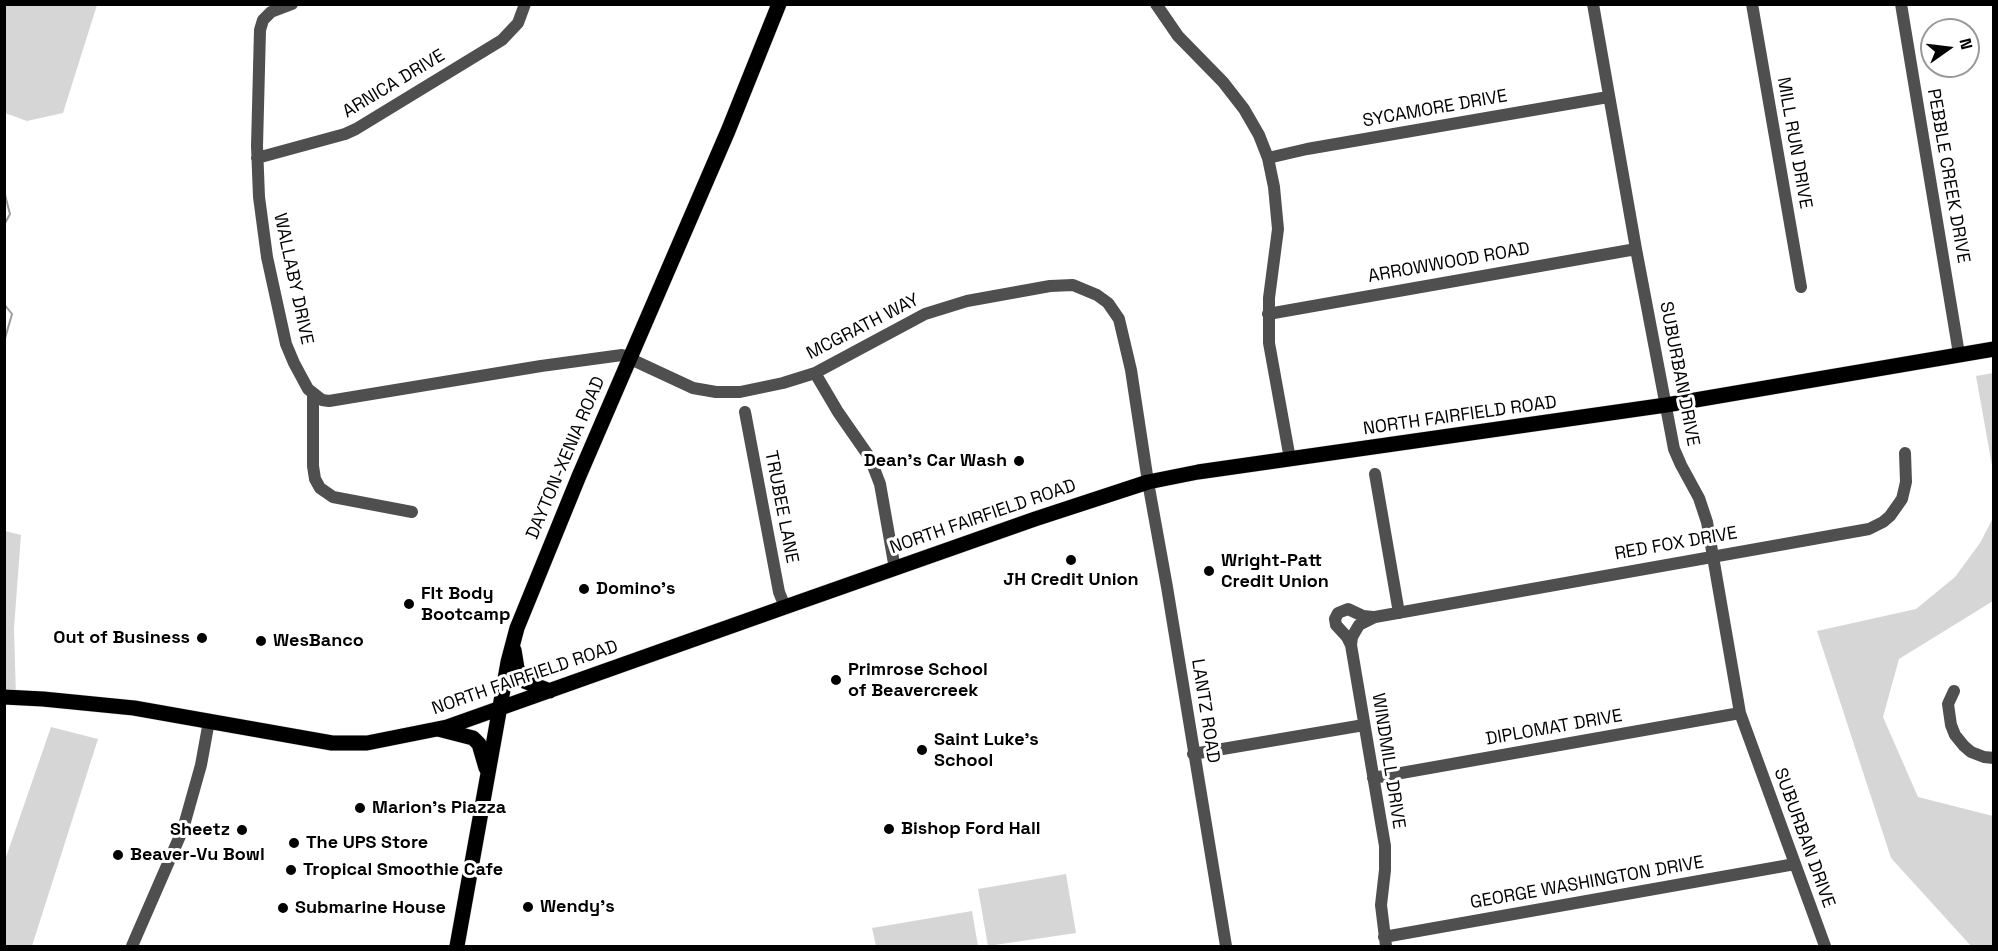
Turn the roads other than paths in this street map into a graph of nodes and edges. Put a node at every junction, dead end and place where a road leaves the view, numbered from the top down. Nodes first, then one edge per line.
1 (292, 4) edge
2 (525, 4) edge
3 (779, 4) edge
4 (1156, 4) edge
5 (1593, 4) edge
6 (1752, 4) edge
7 (1900, 4) edge
8 (1608, 97) junction
9 (257, 158) junction
10 (1268, 158) junction
11 (1636, 249) junction
12 (1801, 287) dead end
13 (1268, 314) junction
14 (1994, 349) edge
15 (1959, 354) junction
16 (630, 358) junction
17 (815, 373) junction
18 (313, 394) junction
19 (1666, 405) junction
20 (745, 412) dead end
21 (1905, 453) dead end
22 (1290, 459) junction
23 (1375, 474) dead end
24 (1148, 482) junction
25 (412, 512) dead end
26 (1713, 557) junction
27 (895, 569) junction
28 (785, 607) junction
29 (1399, 613) junction
30 (1375, 617) junction
31 (512, 644) junction
32 (1351, 645) junction
33 (550, 691) junction
34 (1954, 691) dead end
35 (4, 698) edge
36 (500, 708) junction
37 (1740, 713) junction
38 (210, 722) junction
39 (1364, 725) junction
40 (438, 729) junction
41 (1193, 754) junction
42 (1994, 758) edge
43 (487, 775) junction
44 (1373, 778) junction
45 (1795, 864) junction
46 (1385, 942) edge
47 (132, 946) edge
48 (457, 946) edge
49 (1226, 946) edge
50 (1825, 946) edge

1 - 9 street, WALLABY DRIVE
2 - 9 street, ARNICA DRIVE
3 - 16 main road, DAYTON-XENIA ROAD
4 - 10 street
5 - 8 street, SUBURBAN DRIVE
6 - 12 street, MILL RUN DRIVE
7 - 15 street, PEBBLE CREEK DRIVE
8 - 10 street, SYCAMORE DRIVE
8 - 11 street, SUBURBAN DRIVE
9 - 18 street, WALLABY DRIVE
10 - 13 street
11 - 13 street, ARROWWOOD ROAD
11 - 19 street, SUBURBAN DRIVE
13 - 22 street
14 - 15 main road, NORTH FAIRFIELD ROAD
15 - 19 main road, NORTH FAIRFIELD ROAD
16 - 17 street, MCGRATH WAY
16 - 18 street
16 - 31 main road, DAYTON-XENIA ROAD
17 - 24 street, MCGRATH WAY
17 - 27 street
18 - 25 street
19 - 22 main road, NORTH FAIRFIELD ROAD
19 - 26 street, SUBURBAN DRIVE
20 - 28 street, TRUBEE LANE
21 - 26 street, RED FOX DRIVE
22 - 24 main road, NORTH FAIRFIELD ROAD
23 - 29 street
24 - 27 main road, NORTH FAIRFIELD ROAD
24 - 41 street, LANTZ ROAD
26 - 29 street, RED FOX DRIVE
26 - 37 street, SUBURBAN DRIVE
27 - 28 main road, NORTH FAIRFIELD ROAD
28 - 33 main road, NORTH FAIRFIELD ROAD
29 - 30 street
30 - 32 street
30 - 32 street
31 - 33 main road
31 - 36 main road, DAYTON-XENIA ROAD
32 - 39 street, WINDMILL DRIVE
33 - 36 main road, NORTH FAIRFIELD ROAD
34 - 42 street
35 - 38 main road, NORTH FAIRFIELD ROAD
36 - 40 main road, NORTH FAIRFIELD ROAD
36 - 43 main road, DAYTON-XENIA ROAD
37 - 44 street, DIPLOMAT DRIVE
37 - 45 street, SUBURBAN DRIVE
38 - 40 main road, NORTH FAIRFIELD ROAD
38 - 47 street
39 - 41 street
39 - 44 street, WINDMILL DRIVE
40 - 43 main road
41 - 49 street, LANTZ ROAD
43 - 48 main road, DAYTON-XENIA ROAD
44 - 46 street, WINDMILL DRIVE
45 - 46 street, GEORGE WASHINGTON DRIVE
45 - 50 street, SUBURBAN DRIVE

